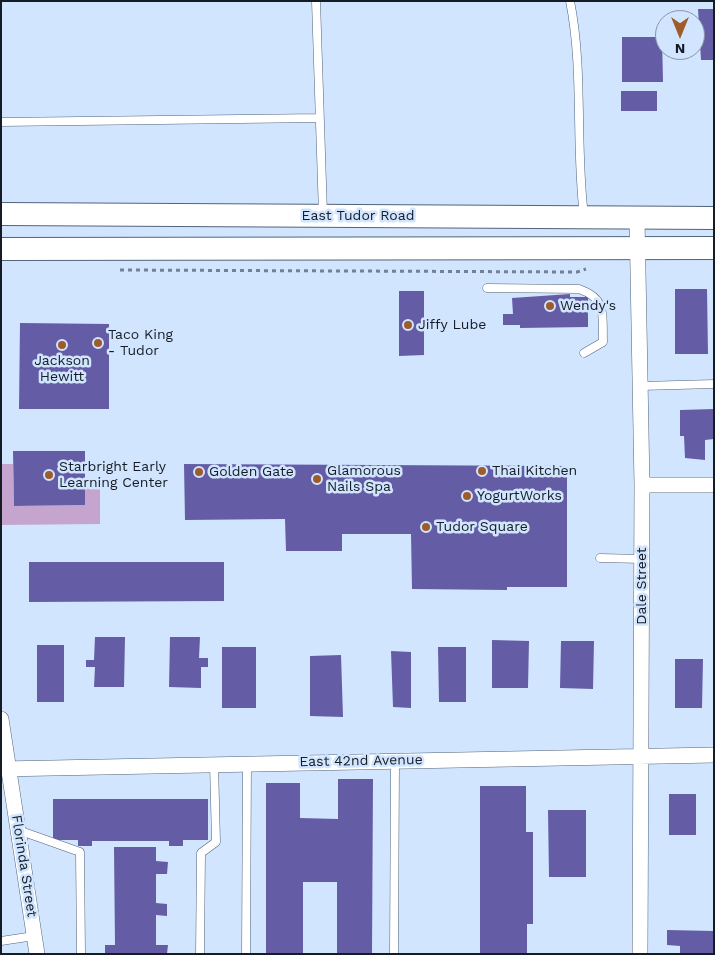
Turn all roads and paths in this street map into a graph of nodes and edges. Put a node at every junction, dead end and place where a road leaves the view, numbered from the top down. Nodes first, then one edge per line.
1 (316, 1) edge
2 (570, 1) edge
3 (319, 118) junction
4 (1, 122) edge
5 (1, 214) edge
6 (323, 216) junction
7 (584, 218) junction
8 (637, 218) junction
9 (714, 218) edge
10 (638, 248) junction
11 (714, 248) edge
12 (1, 249) edge
13 (487, 288) dead end
14 (584, 353) dead end
15 (714, 384) edge
16 (640, 386) junction
17 (642, 485) junction
18 (714, 485) edge
19 (600, 558) dead end
20 (642, 559) junction
21 (1, 719) edge
22 (641, 755) junction
23 (714, 755) edge
24 (395, 760) junction
25 (214, 763) junction
26 (247, 763) junction
27 (5, 768) edge
28 (18, 830) junction
29 (34, 936) junction
30 (1, 941) edge
31 (37, 954) edge
32 (81, 954) edge
33 (200, 954) edge
34 (246, 954) edge
35 (394, 954) edge
36 (640, 954) edge

1 - 3 lane
2 - 7 lane
3 - 4 lane
3 - 6 lane
5 - 6 main road, East Tudor Road
6 - 7 main road, East Tudor Road
7 - 8 main road, East Tudor Road
8 - 9 main road, East Tudor Road
8 - 10 street, Dale Street
10 - 11 main road
10 - 12 main road
10 - 16 street, Dale Street
13 - 14 lane
15 - 16 lane
16 - 17 street, Dale Street
17 - 18 street
17 - 20 street, Dale Street
19 - 20 lane
20 - 22 street, Dale Street
21 - 27 street, Florinda Street
22 - 23 street, East 42nd Avenue
22 - 24 street, East 42nd Avenue
22 - 36 street, Dale Street
24 - 26 street, East 42nd Avenue
24 - 35 lane
25 - 26 street, East 42nd Avenue
25 - 27 street, East 42nd Avenue
25 - 33 lane
26 - 34 lane
27 - 28 street, Florinda Street
28 - 29 street, Florinda Street
28 - 32 lane
29 - 30 lane
29 - 31 street, Florinda Street

